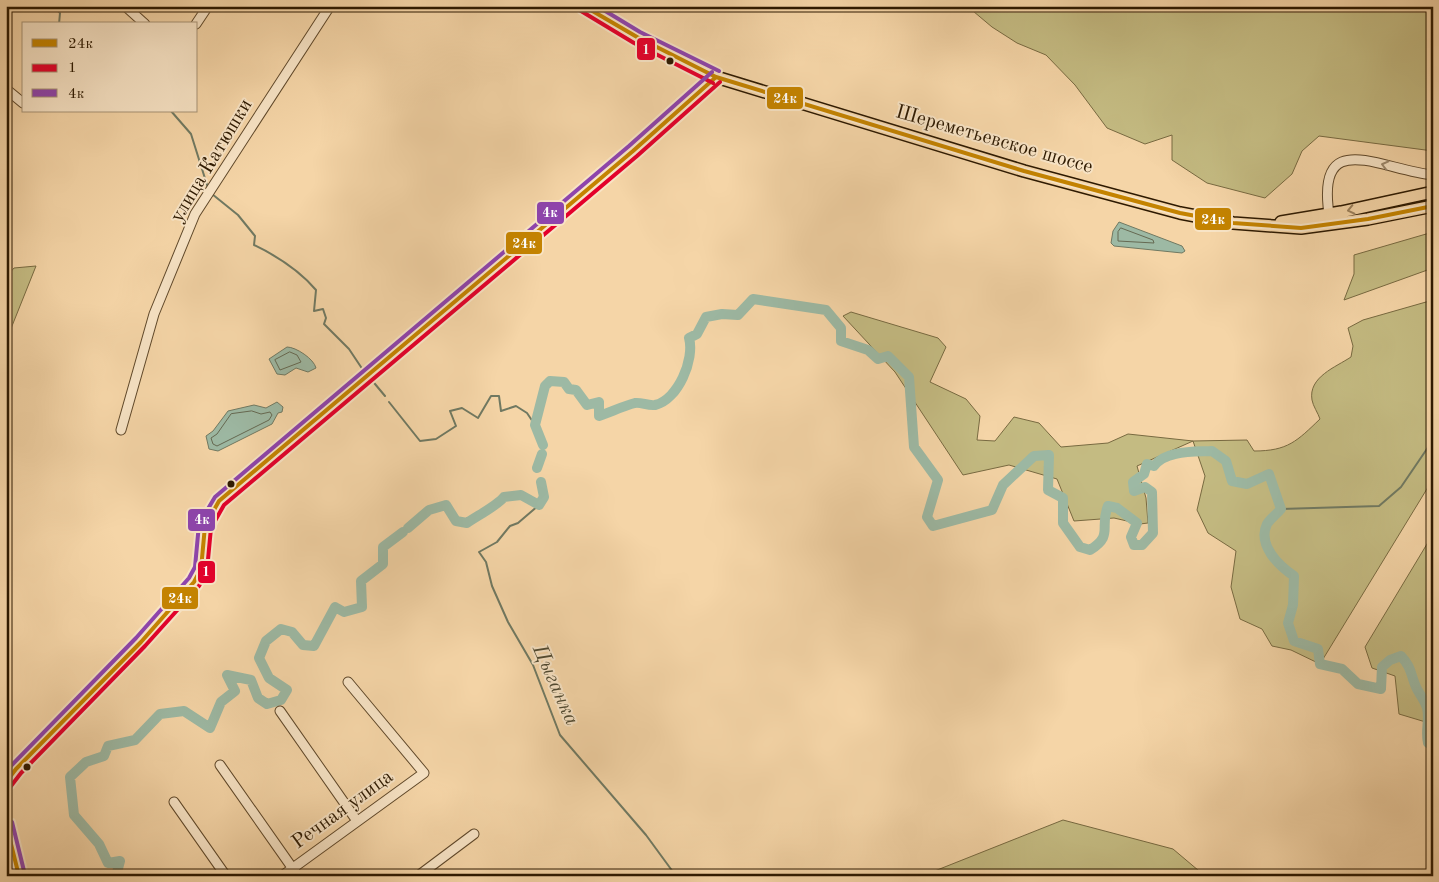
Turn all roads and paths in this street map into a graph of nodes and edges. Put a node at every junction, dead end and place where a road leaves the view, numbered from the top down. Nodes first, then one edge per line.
1 (125, 6) edge
2 (208, 6) edge
3 (330, 6) edge
4 (584, 6) edge
5 (143, 22) edge
6 (197, 22) edge
7 (716, 77) junction
8 (6, 90) edge
9 (22, 102) edge
10 (1433, 175) edge
11 (1433, 192) edge
12 (1433, 206) edge
13 (1330, 220) junction
14 (121, 430) dead end
15 (348, 682) dead end
16 (280, 711) dead end
17 (220, 765) dead end
18 (6, 781) edge
19 (174, 802) dead end
20 (358, 821) junction
21 (6, 823) edge
22 (474, 834) dead end
23 (295, 872) edge
24 (20, 876) edge
25 (226, 876) edge
26 (282, 876) edge
27 (418, 876) edge

1 - 5 street
2 - 6 street
3 - 14 street, улица Катюшки
4 - 7 main road, Шереметьевское шоссе
7 - 13 main road, Шереметьевское шоссе
7 - 18 main road
8 - 9 street
10 -> 13 street
11 -> 13 main road
12 - 13 main road
15 - 20 street, Речная улица
16 - 20 street
17 - 23 street
19 - 25 street
20 - 23 street, Речная улица
21 - 24 main road
22 - 27 street
23 - 26 street, Речная улица

